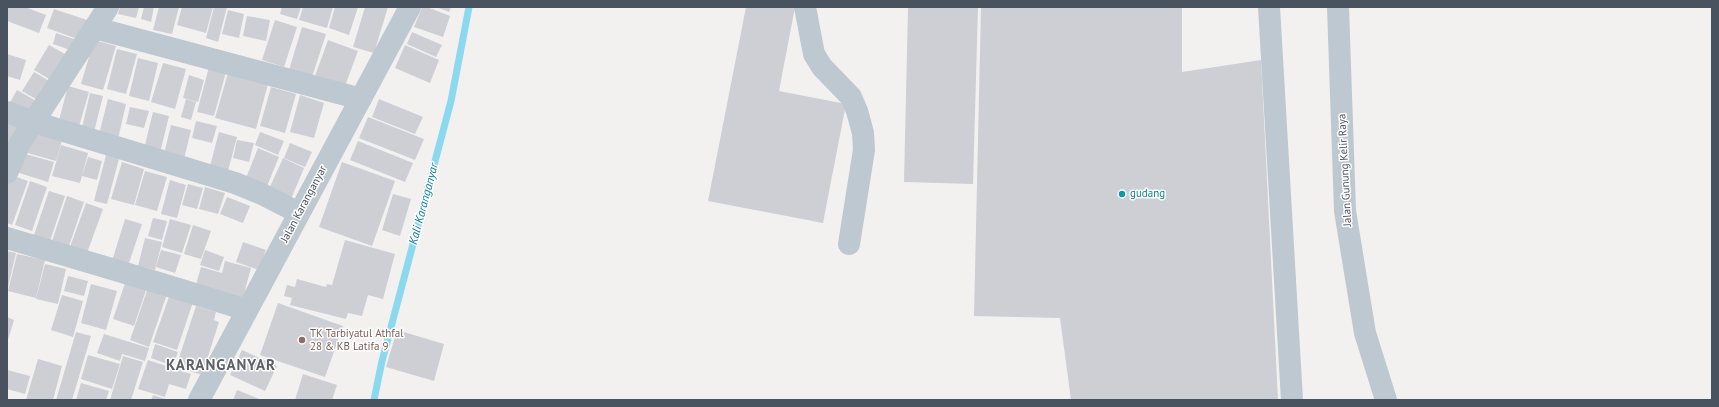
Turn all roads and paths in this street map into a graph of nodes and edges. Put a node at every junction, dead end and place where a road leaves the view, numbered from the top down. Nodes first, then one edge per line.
1 (108, 7) edge
2 (410, 7) edge
3 (805, 7) edge
4 (1269, 7) edge
5 (1338, 7) edge
6 (95, 28) junction
7 (361, 98) junction
8 (7, 112) edge
9 (34, 122) junction
10 (7, 173) edge
11 (299, 213) junction
12 (7, 238) edge
13 (849, 244) dead end
14 (247, 310) junction
15 (199, 400) edge
16 (1292, 400) edge
17 (1386, 400) edge

1 - 6 street
2 - 7 street, Jalan Karanganyar
3 - 13 street
4 - 16 street
5 - 17 street, Jalan Gunung Kelir Raya
6 - 7 street
6 - 9 street
7 - 11 street, Jalan Karanganyar
8 - 9 street
9 - 10 street
9 - 11 street
11 - 14 street, Jalan Karanganyar
12 - 14 street
14 - 15 street, Jalan Karanganyar

